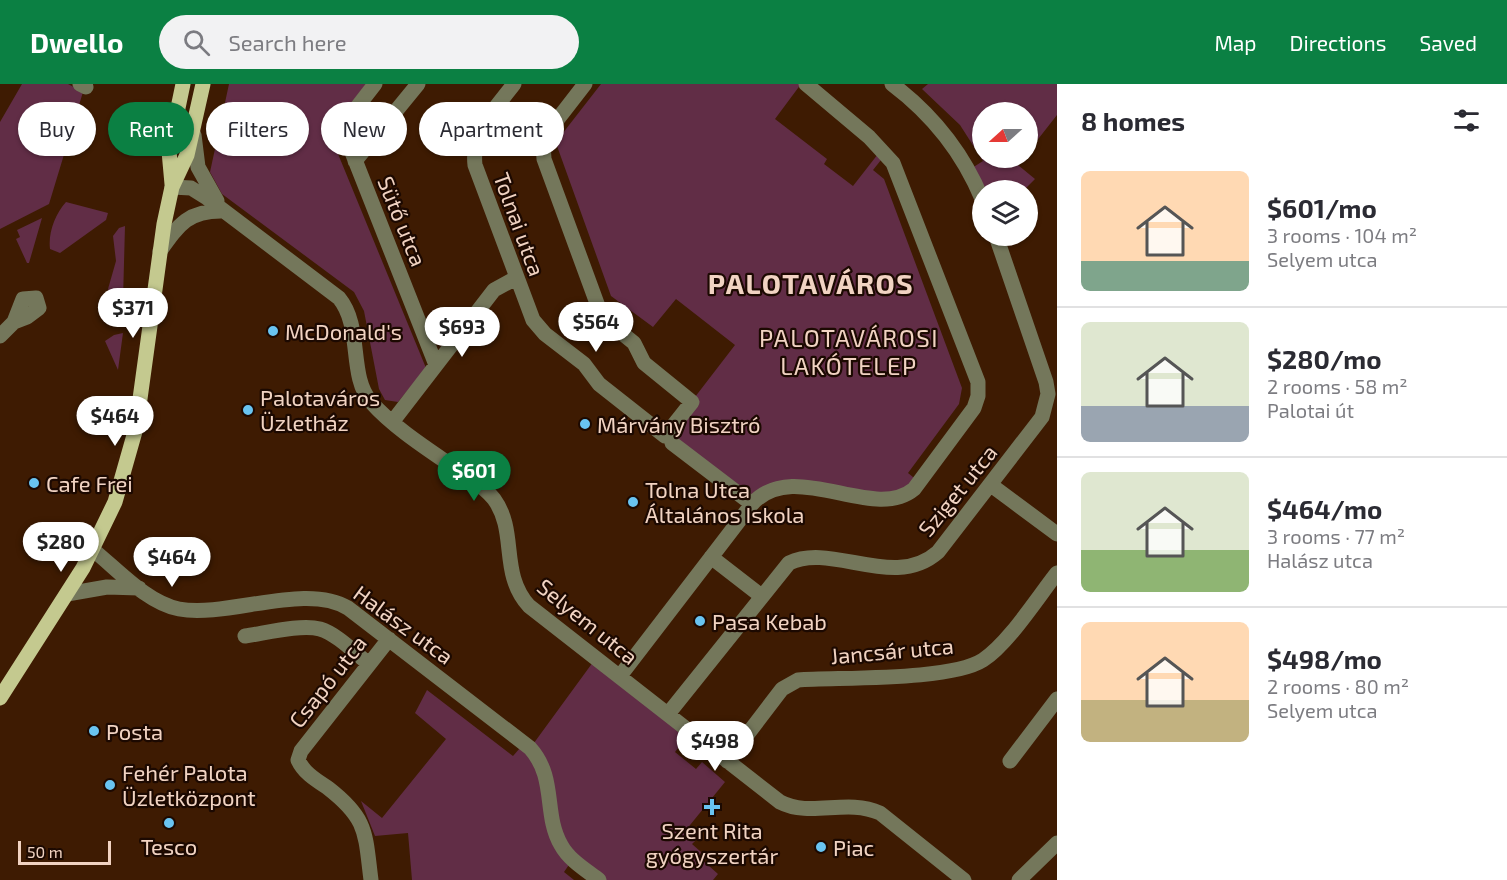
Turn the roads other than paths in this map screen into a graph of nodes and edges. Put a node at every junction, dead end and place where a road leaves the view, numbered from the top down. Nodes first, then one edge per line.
1 (183, 84) edge
2 (203, 84) edge
3 (375, 84) edge
4 (417, 84) edge
5 (514, 84) edge
6 (585, 84) edge
7 (806, 84) edge
8 (892, 84) edge
9 (194, 127) joint
10 (188, 156) edge
11 (355, 161) junction
12 (974, 180) edge
13 (172, 187) junction
14 (224, 211) junction
15 (999, 246) edge
16 (160, 251) junction
17 (516, 278) junction
18 (14, 322) dead end
19 (0, 336) edge
20 (436, 365) junction
21 (393, 421) junction
22 (669, 440) junction
23 (991, 485) junction
24 (752, 504) junction
25 (1057, 534) edge
26 (92, 549) junction
27 (711, 557) junction
28 (1057, 573) edge
29 (139, 588) junction
30 (67, 594) junction
31 (760, 595) junction
32 (246, 636) dead end
33 (389, 639) junction
34 (369, 664) junction
35 (620, 676) junction
36 (0, 698) edge
37 (1057, 699) edge
38 (668, 714) junction
39 (727, 761) junction
40 (1010, 761) dead end
41 (1057, 843) edge
42 (371, 880) edge
43 (599, 880) edge
44 (964, 880) edge
45 (1019, 880) edge

1 - 13 main road
2 - 9 main road
3 - 11 street, Sütő utca
4 - 11 street, Sütő utca
5 - 17 street, Tolnai utca
6 - 22 street
7 - 24 street
8 - 12 street
9 - 14 street, Selyem utca
10 - 13 main road
11 - 20 street, Sütő utca
13 - 14 street, Selyem utca
13 - 16 main road
14 - 16 street
14 - 21 street, Selyem utca
15 - 23 street, Sziget utca
16 - 26 main road
17 - 20 street
17 - 22 street, Tolnai utca
18 - 19 street
20 - 21 street
21 - 35 street, Selyem utca
22 - 24 street, Tolnai utca
23 - 25 street
23 - 31 street, Sziget utca
24 - 27 street
26 - 29 street, Halász utca
26 - 30 main road
27 - 31 street
27 - 35 street
28 - 39 street, Jancsár utca
29 - 30 street
29 - 33 street, Halász utca
30 - 36 main road
31 - 38 street, Sziget utca
32 - 34 street
33 - 34 street, Csapó utca
33 - 43 street, Halász utca
34 - 42 street, Csapó utca
35 - 38 street, Selyem utca
37 - 40 street
38 - 39 street, Selyem utca
39 - 44 street, Selyem utca
41 - 45 street

